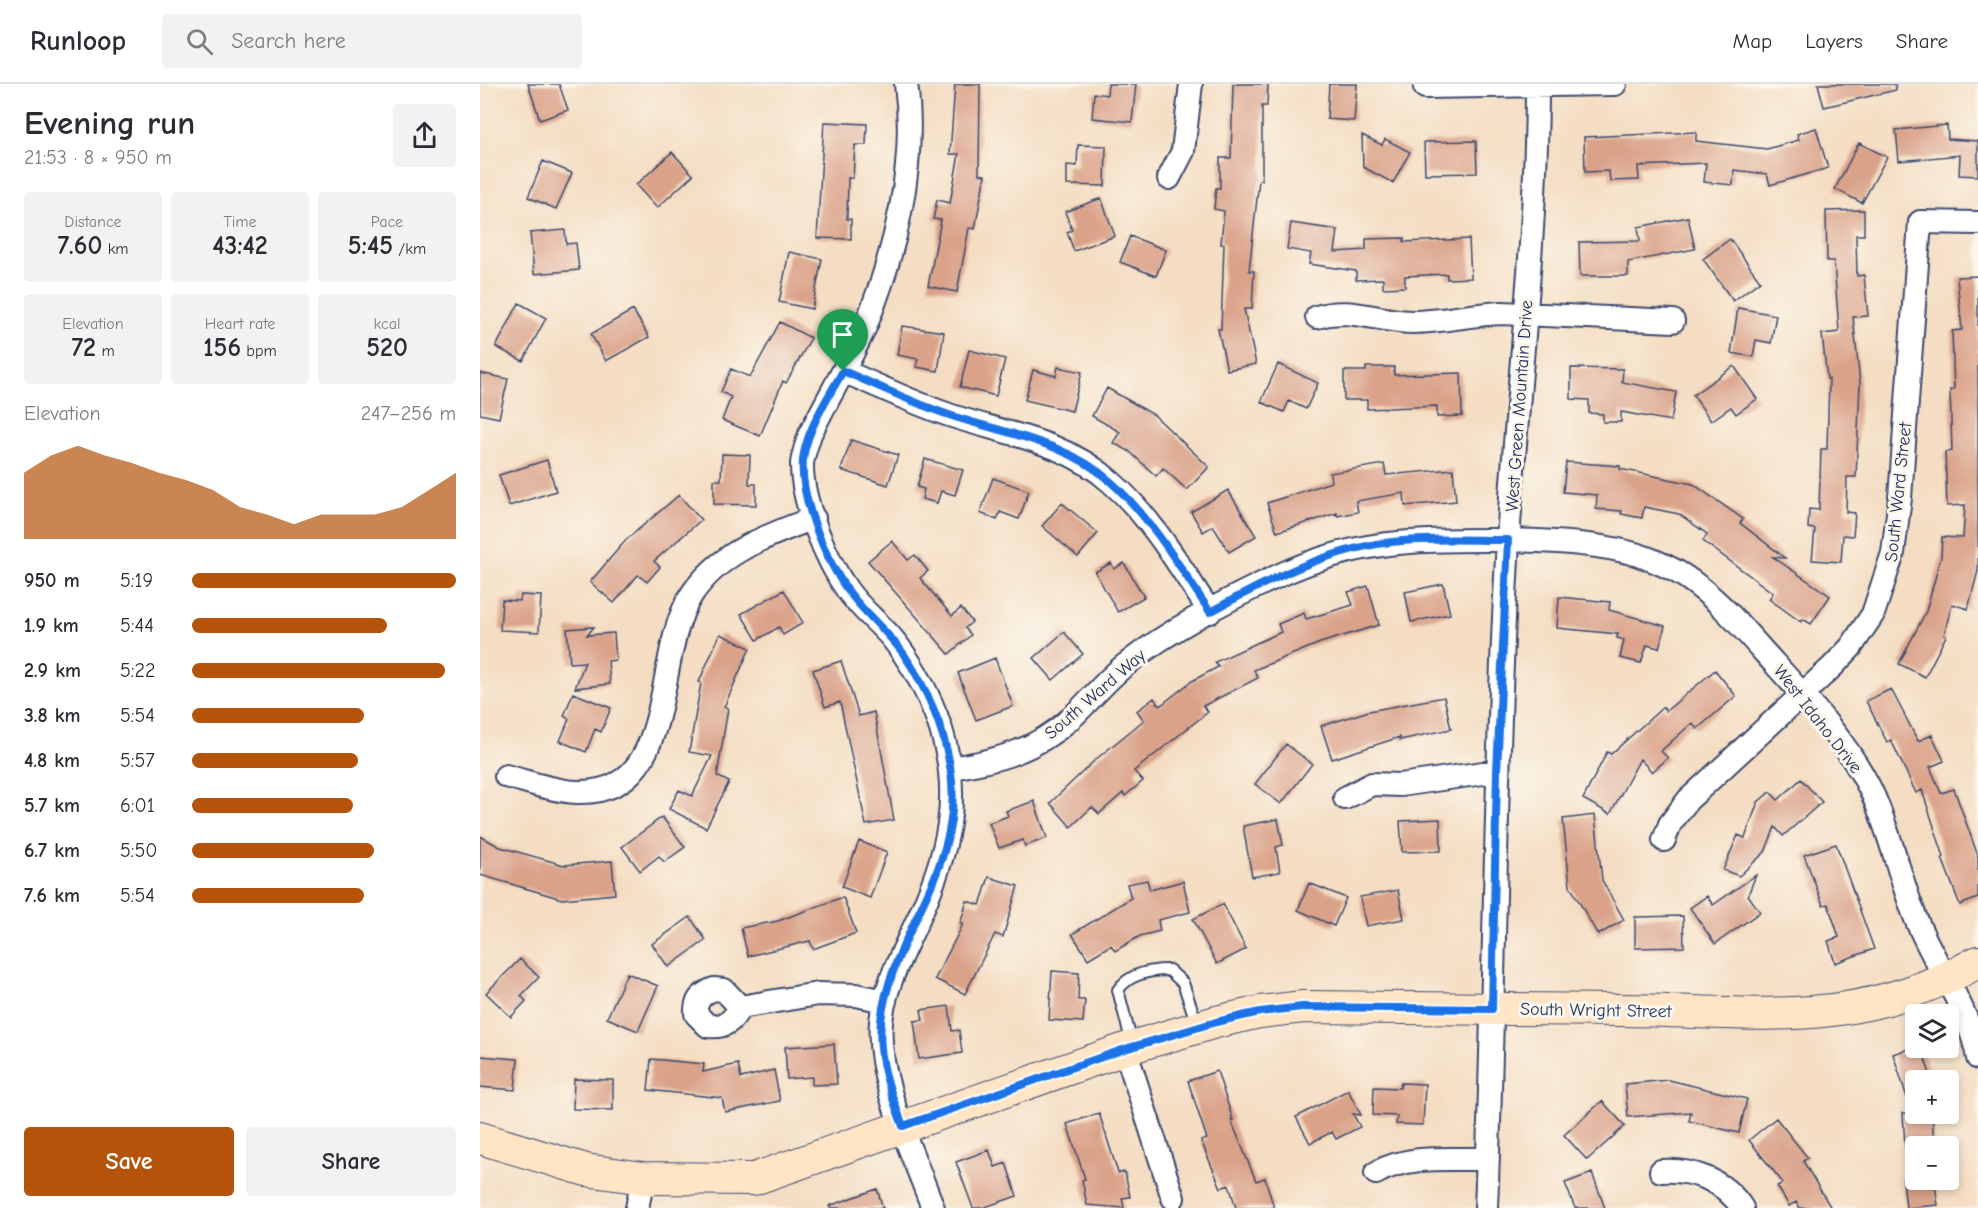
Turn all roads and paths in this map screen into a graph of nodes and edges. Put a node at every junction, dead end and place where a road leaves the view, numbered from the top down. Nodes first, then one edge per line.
1 (906, 84) edge
2 (1191, 84) edge
3 (1615, 84) edge
4 (1537, 85) edge
5 (1425, 87) dead end
6 (1169, 178) dead end
7 (1978, 223) edge
8 (1526, 314) junction
9 (1317, 317) dead end
10 (1673, 321) dead end
11 (843, 371) junction
12 (814, 518) junction
13 (1508, 540) junction
14 (1210, 612) junction
15 (1803, 695) junction
16 (951, 768) junction
17 (1497, 771) junction
18 (506, 776) dead end
19 (1345, 798) dead end
20 (1664, 840) dead end
21 (1978, 962) edge
22 (1946, 979) junction
23 (885, 1001) junction
24 (741, 1007) dead end
25 (1492, 1009) junction
26 (1198, 1027) junction
27 (1129, 1048) junction
28 (1978, 1058) edge
29 (903, 1126) junction
30 (480, 1138) edge
31 (1488, 1159) junction
32 (1661, 1171) dead end
33 (1376, 1173) dead end
34 (643, 1178) junction
35 (1173, 1198) dead end
36 (637, 1208) edge
37 (933, 1208) edge
38 (1486, 1208) edge
39 (1742, 1208) edge

1 - 11 street
2 - 6 street
3 - 4 street
4 - 5 street
4 - 8 street, West Green Mountain Drive
7 - 15 street, South Ward Street
8 - 9 street
8 - 10 street
8 - 13 street, West Green Mountain Drive
11 - 12 street
11 - 14 street
12 - 16 street
12 - 18 street
13 - 14 street, South Ward Way
13 - 15 street, West Idaho Drive
13 - 17 street, West Green Mountain Drive
14 - 16 street, South Ward Way
15 - 20 street, South Ward Street
15 - 22 street, West Idaho Drive
16 - 23 street
17 - 19 street
17 - 25 street, West Green Mountain Drive
21 - 22 street, South Wright Street
22 - 25 street, South Wright Street
22 - 28 street, West Idaho Drive
23 - 24 street
23 - 29 street
25 - 26 street, South Wright Street
25 - 31 street, West Green Mountain Drive
26 - 27 street, South Wright Street
26 - 27 lane
27 - 29 street, South Wright Street
27 - 35 street
29 - 34 street, South Wright Street
29 - 37 street
30 - 34 street, South Wright Street
31 - 33 street
31 - 38 street, West Green Mountain Drive
32 - 39 street
34 - 36 street

